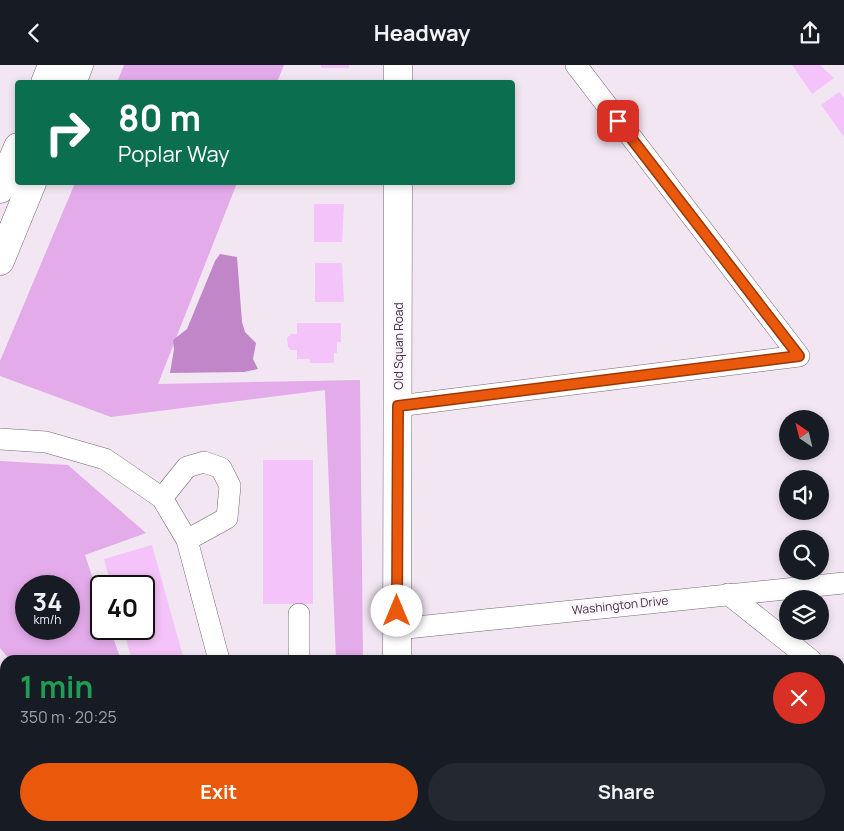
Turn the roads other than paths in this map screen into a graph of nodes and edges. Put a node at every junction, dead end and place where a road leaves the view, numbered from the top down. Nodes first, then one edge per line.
1 (398, 65) edge
2 (576, 65) edge
3 (72, 71) edge
4 (52, 80) edge
5 (398, 80) edge
6 (15, 154) edge
7 (31, 185) edge
8 (398, 185) edge
9 (0, 189) edge
10 (0, 261) edge
11 (398, 406) junction
12 (0, 439) edge
13 (162, 498) junction
14 (187, 540) junction
15 (844, 583) edge
16 (728, 594) junction
17 (299, 614) dead end
18 (397, 629) junction
19 (218, 655) edge
20 (299, 655) edge
21 (397, 655) edge
22 (805, 655) edge

1 - 5 main road
2 - 11 street
3 - 4 main road
6 - 9 main road
7 - 10 main road
8 - 11 main road, Old Squan Road
11 - 18 main road, Old Squan Road
12 - 13 street
13 - 14 street
13 - 14 street
14 - 19 street
15 - 16 street, Washington Drive
16 - 18 street, Washington Drive
16 - 22 street
17 - 20 street
18 - 21 main road, Old Squan Road

